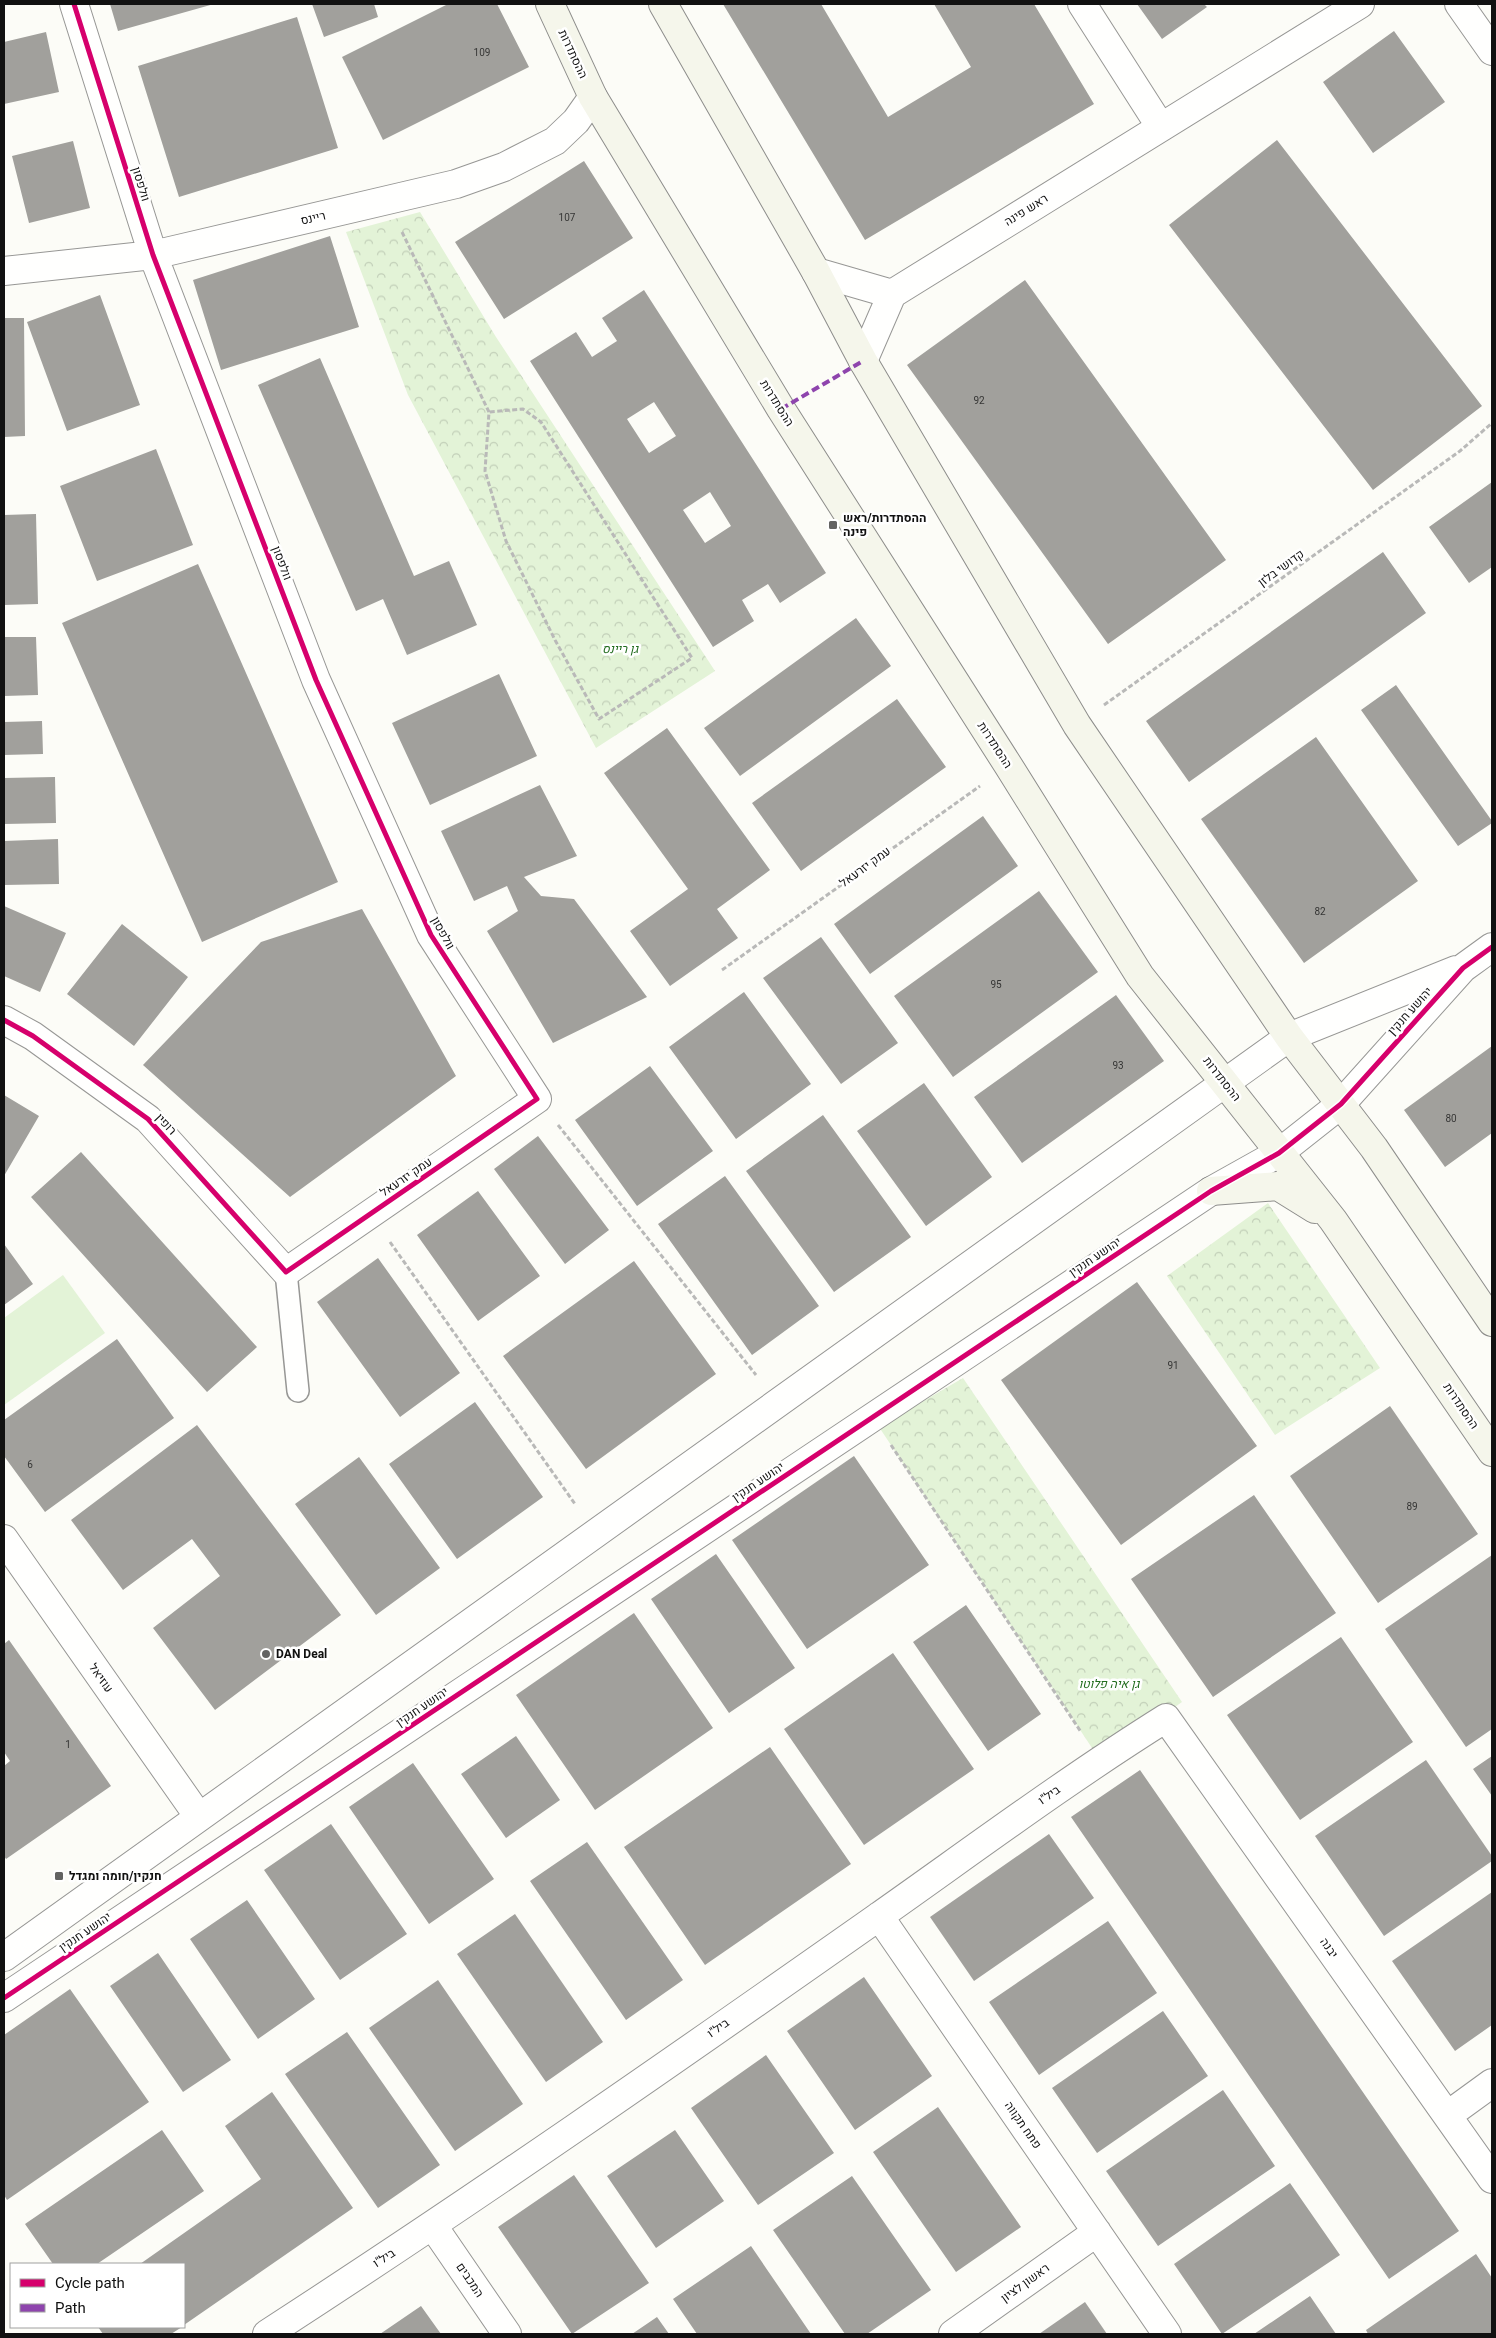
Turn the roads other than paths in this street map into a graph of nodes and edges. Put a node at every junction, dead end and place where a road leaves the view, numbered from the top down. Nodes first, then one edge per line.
1 (74, 4) edge
2 (550, 4) edge
3 (663, 4) edge
4 (1082, 4) edge
5 (1360, 4) edge
6 (1459, 4) edge
7 (1492, 51) edge
8 (592, 97) junction
9 (1160, 126) junction
10 (153, 255) junction
11 (4, 271) edge
12 (816, 272) junction
13 (892, 294) junction
14 (863, 361) junction
15 (1492, 947) edge
16 (1462, 968) junction
17 (4, 1020) edge
18 (1289, 1037) junction
19 (1226, 1084) junction
20 (538, 1099) joint
21 (1341, 1104) junction
22 (1279, 1152) junction
23 (1211, 1191) junction
24 (1333, 1220) junction
25 (286, 1272) junction
26 (1492, 1322) edge
27 (298, 1391) dead end
28 (1492, 1452) edge
29 (4, 1539) edge
30 (1166, 1718) joint
31 (199, 1816) junction
32 (879, 1916) junction
33 (4, 1957) edge
34 (4, 1998) edge
35 (1492, 2083) edge
36 (1448, 2115) junction
37 (1492, 2179) edge
38 (433, 2226) junction
39 (1097, 2232) junction
40 (267, 2334) edge
41 (507, 2334) edge
42 (953, 2334) edge
43 (1167, 2334) edge

1 - 10 street, וולפסון
2 - 8 street, ההסתדרות
3 - 12 street
4 - 9 street
5 - 9 street, ראש פינה
6 - 7 street
8 - 10 street, ריינס
8 - 19 street, ההסתדרות
9 - 13 street, ראש פינה
10 - 11 street, ריינס
10 - 20 street, וולפסון
12 - 13 street
12 - 14 street
13 - 14 street
14 - 18 street
15 - 16 street, יהושע חנקין
16 - 18 street, יהושע חנקין
16 - 21 street, יהושע חנקין
17 - 25 street, רופין
18 - 19 street, יהושע חנקין
18 - 21 street
19 - 22 street, ההסתדרות
19 - 31 street, יהושע חנקין
20 - 25 street, עמק יזרעאל
21 - 22 street, יהושע חנקין
21 - 26 street
22 - 23 street, יהושע חנקין
22 - 24 street, ההסתדרות
23 - 24 street
23 - 34 street, יהושע חנקין
24 - 28 street, ההסתדרות
25 - 27 lane
29 - 31 street, עוזיאל
30 - 32 street, ביל"ו
30 - 36 street, יבנה
31 - 33 street, יהושע חנקין
32 - 38 street, ביל"ו
32 - 39 street, פתח תקווה
35 - 36 street
36 - 37 street, יבנה
38 - 40 street, ביל"ו
38 - 41 street, המכבים
39 - 42 street, ראשון לציון
39 - 43 street, פתח תקווה

